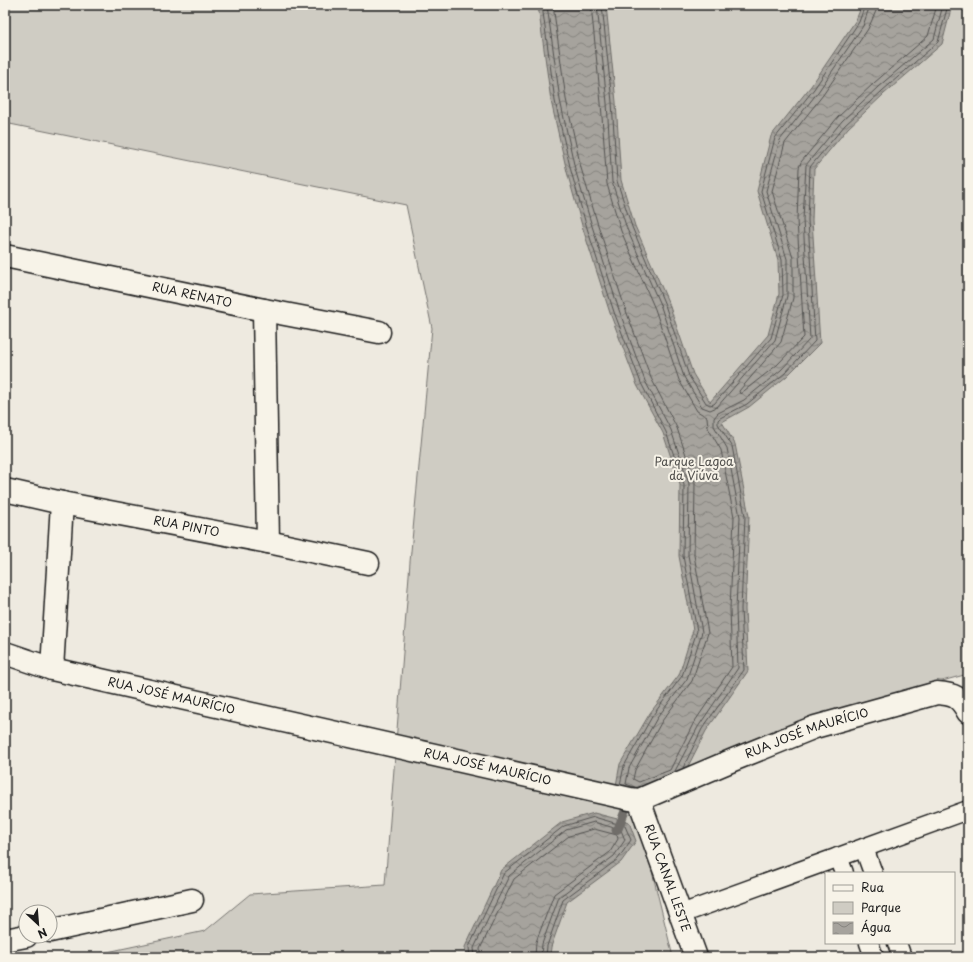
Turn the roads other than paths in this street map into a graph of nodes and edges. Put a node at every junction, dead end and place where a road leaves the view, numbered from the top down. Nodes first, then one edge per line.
1 (5, 256) edge
2 (264, 310) junction
3 (379, 332) dead end
4 (5, 490) edge
5 (62, 503) junction
6 (268, 542) junction
7 (368, 563) dead end
8 (5, 653) edge
9 (52, 669) junction
10 (965, 703) edge
11 (639, 800) junction
12 (968, 810) edge
13 (864, 848) junction
14 (841, 865) edge
15 (873, 872) edge
16 (192, 900) dead end
17 (681, 914) junction
18 (58, 929) edge
19 (18, 938) edge
20 (5, 940) edge
21 (869, 944) edge
22 (897, 944) edge
23 (696, 957) edge
24 (874, 957) edge
25 (902, 957) edge

1 - 2 street, RUA RENATO
2 - 3 street, RUA RENATO
2 - 6 street
4 - 5 street, RUA PINTO
5 - 6 street, RUA PINTO
5 - 9 street
6 - 7 street, RUA PINTO
8 - 9 street, RUA JOSÉ MAURÍCIO
9 - 11 street, RUA JOSÉ MAURÍCIO
10 - 11 street, RUA JOSÉ MAURÍCIO
11 - 17 street, RUA CANAL LESTE
12 - 13 lane
13 - 14 lane
13 - 15 lane
14 - 17 lane
16 - 18 street
17 - 23 street, RUA CANAL LESTE
19 - 20 street
21 - 24 lane
22 - 25 lane

